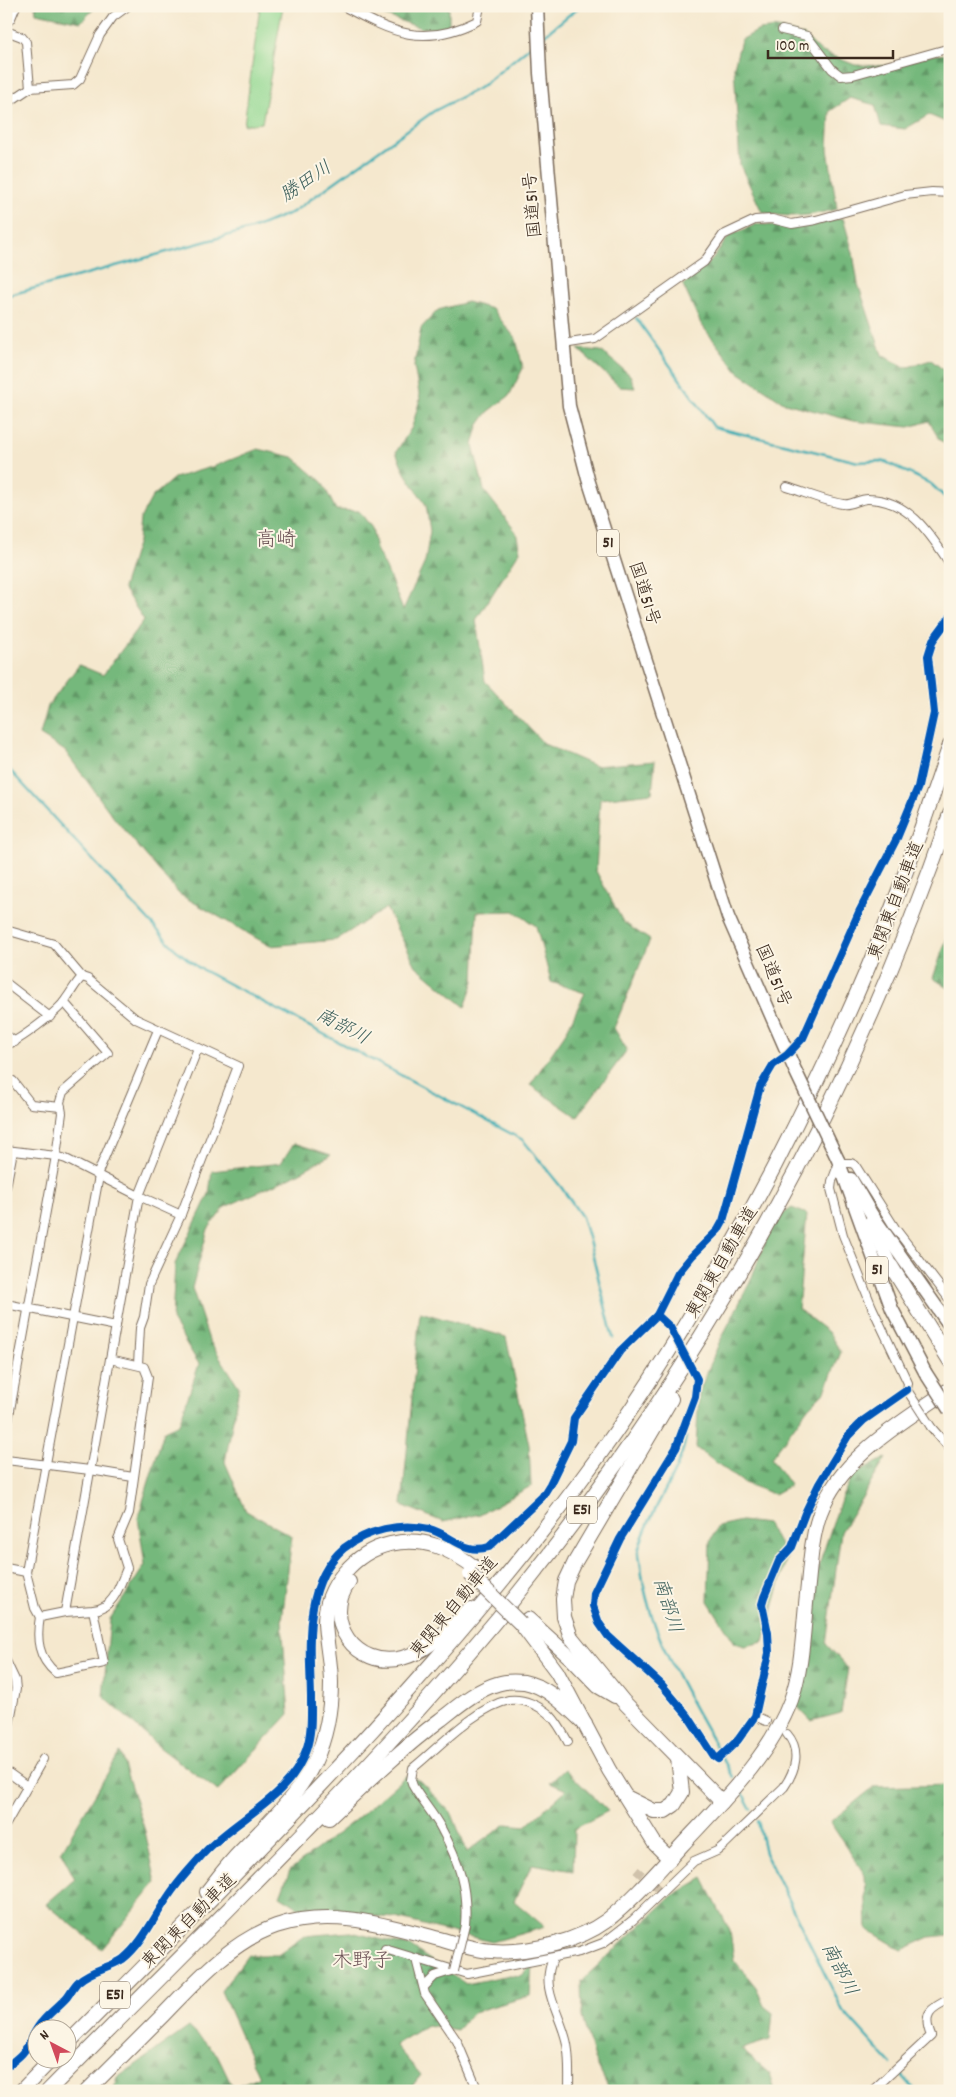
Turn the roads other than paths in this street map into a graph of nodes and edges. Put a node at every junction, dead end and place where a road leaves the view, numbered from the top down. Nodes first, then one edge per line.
1 (16, 6) edge
2 (128, 6) edge
3 (343, 6) edge
4 (480, 6) edge
5 (537, 6) edge
6 (6, 24) edge
7 (782, 30) dead end
8 (6, 31) edge
9 (950, 48) edge
10 (30, 88) junction
11 (6, 104) edge
12 (950, 193) edge
13 (563, 344) junction
14 (787, 487) dead end
15 (950, 564) edge
16 (950, 617) edge
17 (950, 746) edge
18 (950, 814) edge
19 (6, 930) edge
20 (82, 976) junction
21 (6, 983) edge
22 (64, 1002) junction
23 (50, 1017) junction
24 (158, 1030) junction
25 (6, 1036) edge
26 (15, 1042) junction
27 (6, 1045) edge
28 (198, 1048) junction
29 (788, 1055) junction
30 (6, 1080) edge
31 (61, 1107) junction
32 (10, 1150) edge
33 (56, 1156) junction
34 (838, 1161) junction
35 (98, 1175) junction
36 (6, 1187) edge
37 (858, 1190) junction
38 (139, 1196) junction
39 (181, 1215) junction
40 (863, 1227) junction
41 (891, 1266) junction
42 (950, 1300) edge
43 (6, 1304) edge
44 (28, 1308) junction
45 (657, 1315) junction
46 (73, 1317) junction
47 (116, 1326) junction
48 (950, 1326) edge
49 (670, 1327) tunnel mouth
50 (701, 1337) junction
51 (110, 1359) junction
52 (950, 1361) edge
53 (138, 1364) junction
54 (698, 1379) tunnel mouth
55 (950, 1388) edge
56 (908, 1390) junction
57 (950, 1411) edge
58 (6, 1432) edge
59 (950, 1449) edge
60 (6, 1460) edge
61 (46, 1465) junction
62 (90, 1470) junction
63 (133, 1478) junction
64 (539, 1536) junction
65 (6, 1568) edge
66 (26, 1572) junction
67 (474, 1572) junction
68 (93, 1610) junction
69 (65, 1612) junction
70 (40, 1617) junction
71 (524, 1621) junction
72 (7, 1666) edge
73 (622, 1701) junction
74 (756, 1716) junction
75 (766, 1721) dead end
76 (586, 1724) junction
77 (786, 1734) dead end
78 (6, 1741) edge
79 (568, 1742) dead end
80 (678, 1758) junction
81 (43, 1759) dead end
82 (6, 1771) edge
83 (27, 1786) junction
84 (626, 1796) junction
85 (722, 1802) junction
86 (6, 1824) edge
87 (670, 1858) junction
88 (163, 1948) junction
89 (385, 1949) dead end
90 (188, 1950) junction
91 (553, 1958) junction
92 (416, 1959) junction
93 (454, 1971) junction
94 (424, 1987) junction
95 (950, 1998) edge
96 (78, 2033) edge
97 (6, 2067) edge
98 (41, 2070) edge
99 (21, 2091) edge
100 (48, 2091) edge
101 (88, 2091) edge
102 (478, 2091) edge
103 (569, 2091) edge
104 (872, 2091) edge

1 - 6 street
2 - 10 street
3 - 4 street
5 - 13 highway, 国道51号 / 51
7 - 9 street
8 - 10 street
10 - 11 street
12 - 13 street
13 - 29 highway, 国道51号 / 51
14 - 15 street
16 - 29 street
17 - 64 highway, 東関東自動車道 / E51
18 - 50 highway, 東関東自動車道 / E51
19 - 20 street
20 - 22 street
20 - 24 street
21 - 23 street
22 - 23 street
22 - 31 street
23 - 26 street
24 - 28 street
24 - 35 street
25 - 26 street
26 - 27 street
28 - 38 street
28 - 39 street
29 - 34 highway, 国道51号 / 51, bridge
29 - 45 street
30 - 31 street
31 - 33 street
32 - 33 street
32 - 36 street
33 - 35 street
33 - 44 street
34 - 37 highway, 国道51号 / 51
34 - 40 highway, 国道51号 / 51
34 - 42 street
34 - 56 street
35 - 38 street
35 - 46 street
37 - 41 highway
37 - 48 highway, 国道51号 / 51
38 - 39 street
38 - 47 street
39 - 53 street
40 - 41 highway
40 - 57 highway, 国道51号 / 51, bridge
41 - 52 highway
43 - 44 street
44 - 46 street
44 - 58 street
45 - 49 street
45 - 97 street
46 - 47 street
46 - 61 street
47 - 51 street
50 - 73 highway
50 - 90 highway, 東関東自動車道 / E51
51 - 53 street
51 - 62 street
53 - 63 street
54 - 74 street
55 - 85 highway
56 - 59 street, bridge
56 - 74 street
60 - 61 street
61 - 62 street
61 - 66 street
62 - 63 street
62 - 69 street
63 - 68 street
64 - 67 highway
64 - 88 highway, 東関東自動車道 / E51
65 - 66 street
66 - 70 street
67 - 71 highway, bridge
67 - 88 highway
68 - 69 street
68 - 70 street
69 - 70 street
71 - 73 highway
71 - 76 highway
72 - 78 street
73 - 80 highway
74 - 75 street
76 - 84 highway
76 - 90 highway
77 - 91 street
79 - 93 street, bridge
80 - 84 highway
80 - 85 highway
81 - 83 street
82 - 83 street
83 - 86 street
84 - 87 highway
85 - 87 highway
87 - 101 highway
88 - 96 highway, 東関東自動車道 / E51
89 - 92 street
90 - 100 highway, 東関東自動車道 / E51
91 - 93 street
91 - 103 street
92 - 93 street
92 - 94 street
93 - 94 street
94 - 102 street
95 - 104 street
98 - 99 highway

